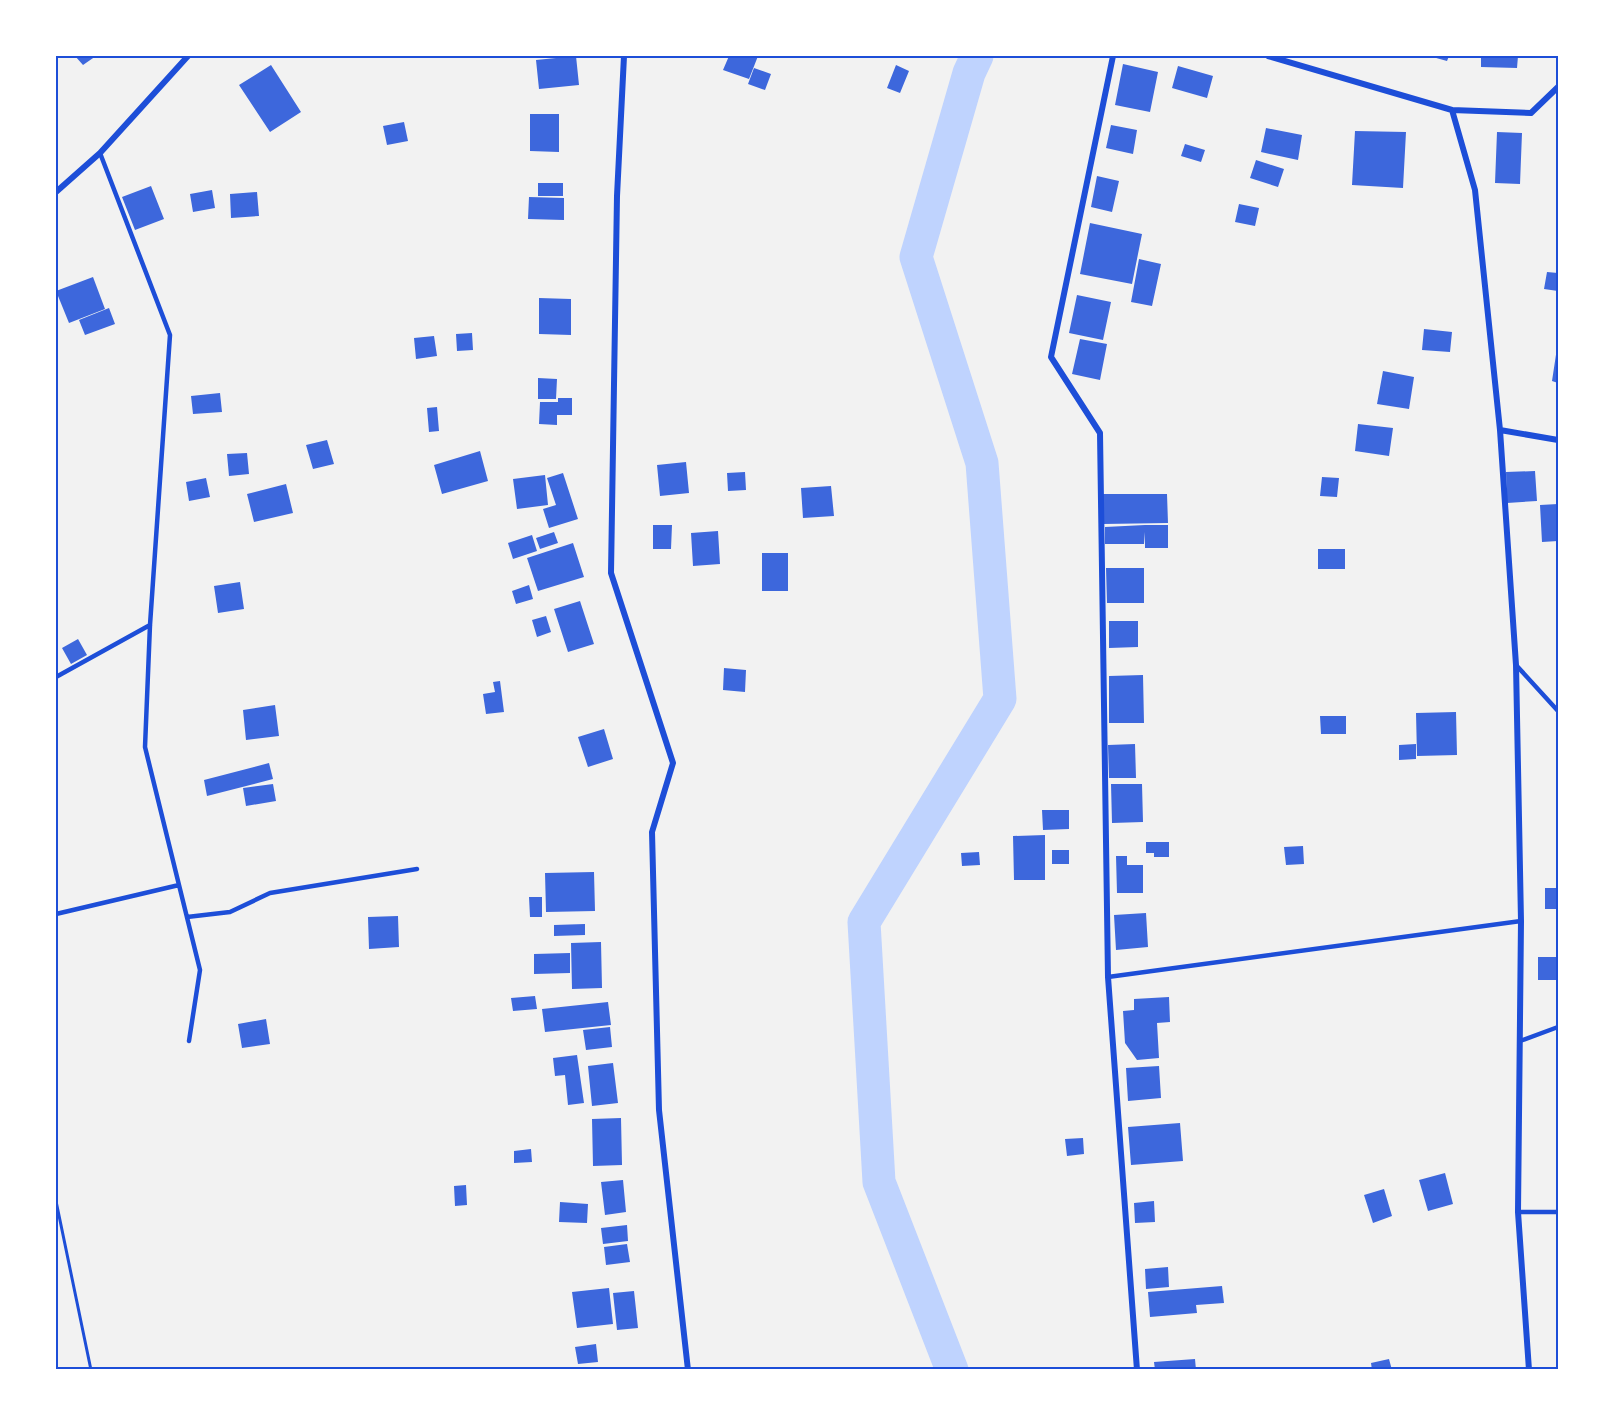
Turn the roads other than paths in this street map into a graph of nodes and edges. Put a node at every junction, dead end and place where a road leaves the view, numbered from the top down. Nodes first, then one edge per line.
1 (188, 56) edge
2 (624, 56) edge
3 (1113, 56) edge
4 (1268, 56) edge
5 (1558, 87) edge
6 (1452, 110) junction
7 (100, 153) junction
8 (56, 192) edge
9 (1500, 430) junction
10 (1558, 440) edge
11 (150, 625) junction
12 (1516, 665) junction
13 (56, 678) edge
14 (1558, 711) edge
15 (417, 869) dead end
16 (179, 885) junction
17 (56, 914) edge
18 (187, 917) junction
19 (1521, 921) junction
20 (1108, 977) junction
21 (1558, 1027) edge
22 (189, 1041) dead end
23 (1520, 1041) junction
24 (1518, 1212) junction
25 (1558, 1212) edge
26 (688, 1370) edge
27 (1137, 1370) edge
28 (1529, 1370) edge

1 - 7 street
2 - 26 street
3 - 20 street
4 - 6 street
5 - 6 street
6 - 9 street
7 - 8 street
7 - 11 lane
9 - 10 street
9 - 12 street
11 - 13 lane
11 - 16 lane
12 - 14 lane
12 - 19 street
15 - 18 lane
16 - 17 lane
16 - 18 lane
18 - 22 lane
19 - 20 lane
19 - 23 street
20 - 27 street
21 - 23 lane
23 - 24 street
24 - 25 lane
24 - 28 street

